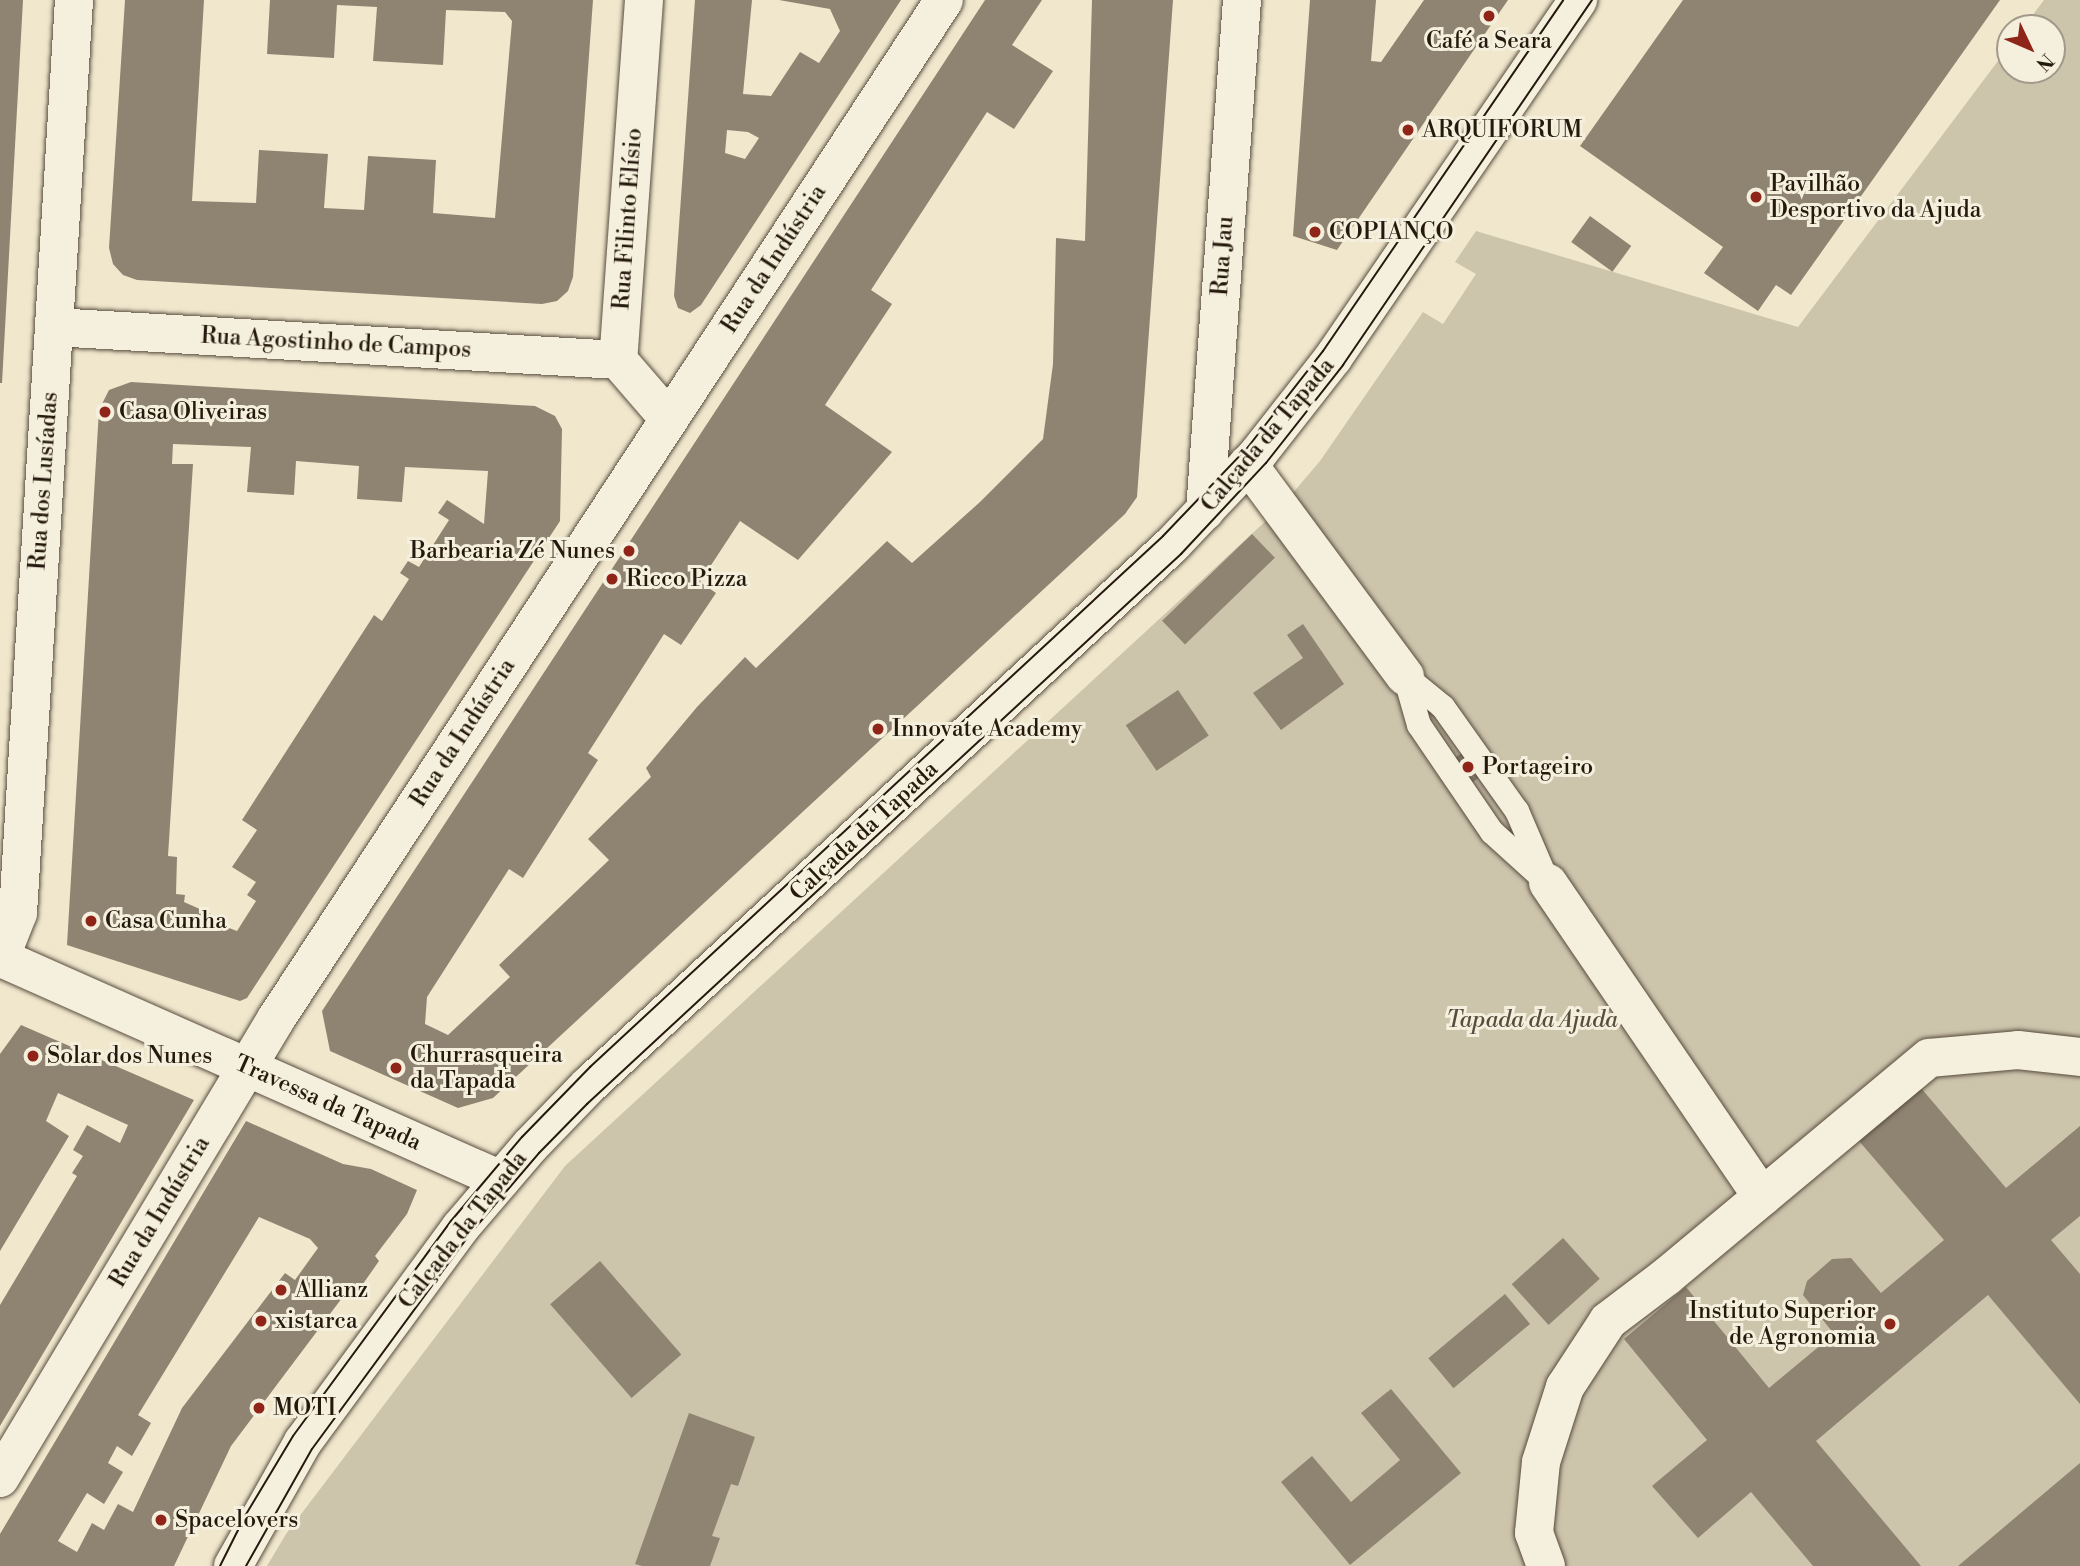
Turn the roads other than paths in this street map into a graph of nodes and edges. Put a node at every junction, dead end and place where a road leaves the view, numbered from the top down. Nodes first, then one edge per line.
1 (74, 0) edge
2 (645, 0) edge
3 (944, 0) edge
4 (1242, 0) edge
5 (1578, 0) edge
6 (54, 327) junction
7 (618, 360) junction
8 (669, 419) junction
9 (1248, 464) junction
10 (1205, 512) junction
11 (1405, 676) junction
12 (1548, 883) junction
13 (0, 958) edge
14 (2080, 1057) edge
15 (247, 1067) junction
16 (500, 1180) junction
17 (1762, 1196) junction
18 (0, 1478) edge
19 (233, 1566) edge
20 (1546, 1566) edge

1 - 6 street, Rua dos Lusíadas
2 - 7 street, Rua Filinto Elísio
3 - 8 street, Rua da Indústria
4 - 10 street, Rua Jau
5 - 9 street, Calçada da Tapada
6 - 7 street, Rua Agostinho de Campos
6 - 13 street, Rua dos Lusíadas
7 - 8 street
8 - 15 street, Rua da Indústria
9 - 10 street, Calçada da Tapada
9 - 11 street
10 - 16 street, Calçada da Tapada
11 - 12 lane
11 - 12 lane
12 - 17 street
13 - 15 street, Travessa da Tapada
14 - 17 street
15 - 16 street, Travessa da Tapada
15 - 18 street, Rua da Indústria
16 - 19 street, Calçada da Tapada
17 - 20 street

